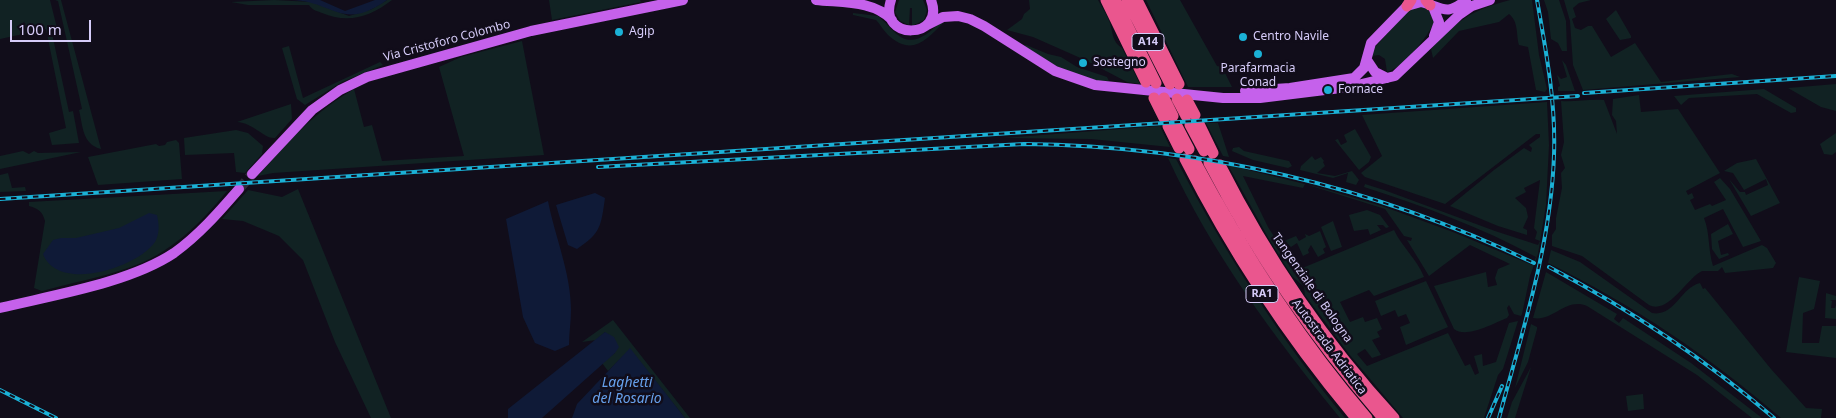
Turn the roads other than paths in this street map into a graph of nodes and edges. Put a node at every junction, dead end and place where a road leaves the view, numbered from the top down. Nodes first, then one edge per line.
1 (683, 0) edge
2 (816, 0) edge
3 (887, 0) edge
4 (891, 0) edge
5 (932, 0) edge
6 (1105, 0) edge
7 (1115, 0) edge
8 (1127, 0) edge
9 (1138, 0) edge
10 (1466, 0) edge
11 (1490, 0) edge
12 (1409, 3) edge
13 (1430, 4) edge
14 (863, 5) junction
15 (955, 16) junction
16 (893, 21) junction
17 (927, 25) junction
18 (1434, 37) junction
19 (1367, 60) junction
20 (1388, 78) junction
21 (1148, 85) junction
22 (1199, 94) junction
23 (1159, 98) dead end
24 (1182, 100) dead end
25 (1187, 154) junction
26 (1212, 158) junction
27 (252, 174) tunnel mouth
28 (239, 189) tunnel mouth
29 (0, 308) edge
30 (1356, 418) edge
31 (1367, 418) edge
32 (1383, 418) edge
33 (1394, 418) edge

1 - 27 main road, Via Cristoforo Colombo
2 - 14 main road
3 - 14 main road
4 - 16 main road
5 - 15 main road
5 - 17 main road
6 - 21 highway
7 - 21 highway, A14
8 - 9 highway, A14
10 - 13 main road
11 - 18 main road
12 - 13 main road
12 - 19 main road
13 - 18 main road
14 - 16 main road
15 - 17 main road
15 - 21 main road
16 - 17 main road
18 - 20 main road
19 - 20 main road
19 - 22 main road
20 - 22 main road
21 - 22 main road
23 - 25 highway, Autostrada Adriatica
24 - 26 highway, Tangenziale di Bologna / RA1
25 - 30 highway, RA1
25 - 31 highway, Autostrada Adriatica
26 - 32 highway, Autostrada Adriatica
26 - 33 highway, Tangenziale di Bologna / RA1
28 - 29 main road

